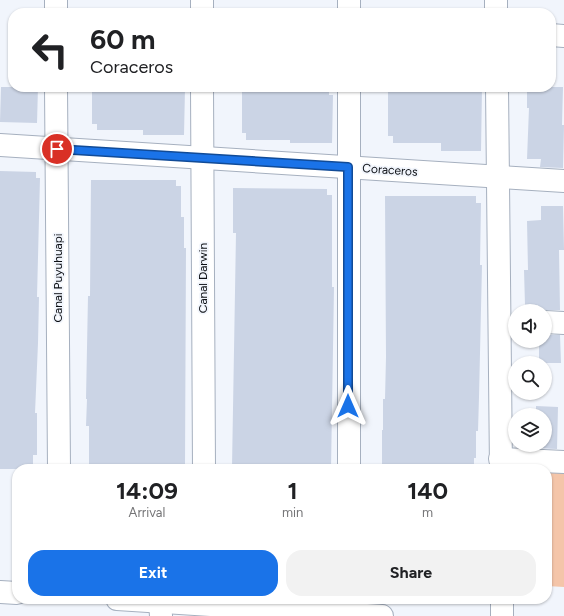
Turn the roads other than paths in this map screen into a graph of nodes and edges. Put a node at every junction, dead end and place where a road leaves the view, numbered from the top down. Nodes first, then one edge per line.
1 (56, 92) edge
2 (202, 92) edge
3 (348, 92) edge
4 (496, 92) edge
5 (0, 145) edge
6 (57, 149) junction
7 (203, 158) junction
8 (348, 167) junction
9 (498, 177) junction
10 (564, 181) edge
11 (507, 320) edge
12 (552, 322) edge
13 (564, 323) edge
14 (564, 462) edge
15 (59, 464) edge
16 (204, 464) edge
17 (349, 464) edge
18 (500, 464) edge
19 (0, 592) edge
20 (12, 593) edge
21 (138, 604) edge
22 (192, 604) edge
23 (241, 604) edge
24 (502, 604) edge
25 (160, 609) edge
26 (349, 610) edge
27 (382, 616) edge
28 (502, 616) edge

1 - 6 street, Canal Puyuhuapi
2 - 7 street, Canal Darwin
3 - 8 street
4 - 9 street
5 - 6 street, Coraceros
6 - 7 street, Coraceros
6 - 15 street, Canal Puyuhuapi
7 - 8 street, Coraceros
7 - 16 street, Canal Darwin
8 - 9 street, Coraceros
8 - 17 street
9 - 10 street, Coraceros
9 - 11 street
11 - 18 street
12 - 13 street
14 - 18 street
19 - 20 street
21 - 25 street
22 - 25 street
23 - 26 street
24 - 28 street
26 - 27 street

